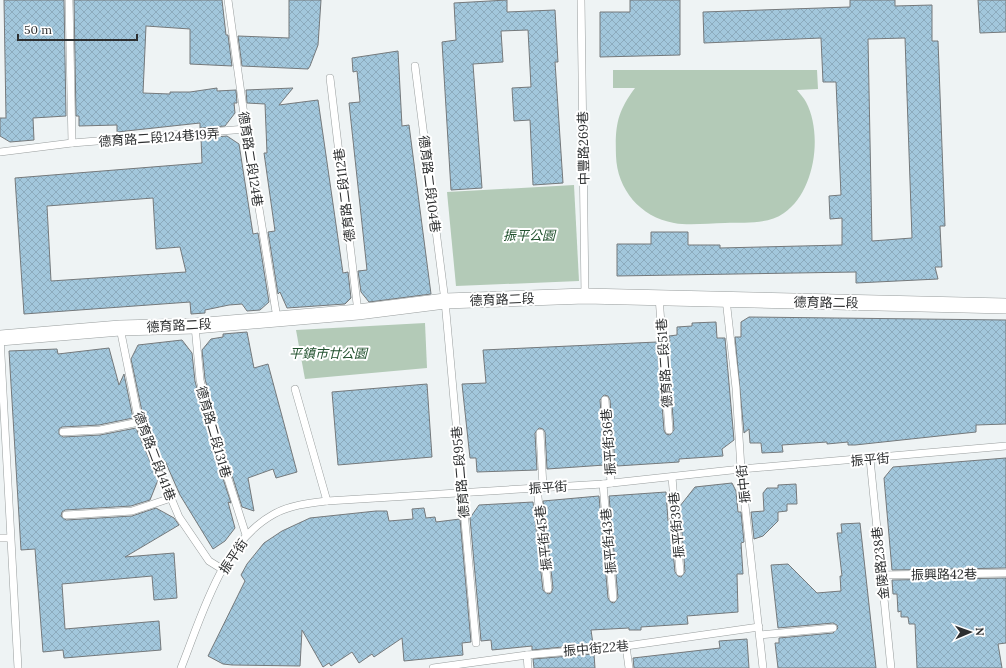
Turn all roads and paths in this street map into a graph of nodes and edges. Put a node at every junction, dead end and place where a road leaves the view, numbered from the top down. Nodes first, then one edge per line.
1 (69, 0) edge
2 (228, 0) edge
3 (581, 0) edge
4 (415, 66) dead end
5 (330, 78) dead end
6 (246, 130) junction
7 (72, 143) junction
8 (0, 152) edge
9 (585, 296) junction
10 (660, 297) junction
11 (726, 299) junction
12 (445, 301) junction
13 (1006, 306) edge
14 (358, 312) junction
15 (277, 318) junction
16 (195, 326) junction
17 (120, 328) junction
18 (0, 338) edge
19 (295, 389) dead end
20 (605, 400) dead end
21 (139, 422) junction
22 (669, 430) dead end
23 (63, 432) dead end
24 (540, 433) dead end
25 (1006, 446) edge
26 (870, 459) junction
27 (742, 469) junction
28 (672, 477) junction
29 (611, 483) junction
30 (603, 484) junction
31 (540, 487) junction
32 (462, 492) junction
33 (171, 498) junction
34 (328, 501) junction
35 (66, 515) dead end
36 (246, 535) junction
37 (0, 538) edge
38 (10, 538) junction
39 (222, 569) junction
40 (680, 572) dead end
41 (1006, 573) edge
42 (881, 575) junction
43 (548, 589) dead end
44 (613, 598) dead end
45 (759, 627) junction
46 (833, 628) dead end
47 (760, 635) junction
48 (476, 643) dead end
49 (626, 646) junction
50 (527, 654) junction
51 (18, 668) edge
52 (181, 668) edge
53 (433, 668) edge
54 (528, 668) edge
55 (629, 668) edge
56 (763, 668) edge
57 (891, 668) edge

1 - 7 lane
2 - 6 lane, 德育路二段124巷
3 - 9 lane, 中豐路269巷
4 - 12 lane, 德育路二段104巷
5 - 14 lane, 德育路二段112巷
6 - 7 lane, 德育路二段124巷19弄
6 - 15 lane, 德育路二段124巷
7 - 8 lane, 德育路二段124巷19弄
9 - 10 street, 德育路二段
9 - 12 street, 德育路二段
10 - 11 street, 德育路二段
10 - 22 lane, 德育路二段51巷
11 - 13 street, 德育路二段
11 - 27 lane, 振中街
12 - 14 street, 德育路二段
12 - 32 lane, 德育路二段95巷
14 - 15 street, 德育路二段
15 - 16 street, 德育路二段
16 - 17 street, 德育路二段
16 - 36 lane, 德育路二段131巷
17 - 18 street, 德育路二段
17 - 21 lane, 德育路二段141巷
18 - 38 lane
19 - 34 lane
20 - 29 lane, 振平街36巷
21 - 23 lane
21 - 33 lane, 德育路二段141巷
24 - 31 lane, 振平街45巷
25 - 26 lane, 振平街
26 - 27 lane, 振平街
26 - 42 lane, 金陵路238巷
27 - 28 lane, 振平街
27 - 45 lane, 振中街
28 - 29 lane, 振平街
28 - 40 lane, 振平街39巷
29 - 30 lane, 振平街
30 - 31 lane, 振平街
30 - 44 lane, 振平街43巷
31 - 32 lane, 振平街
31 - 43 lane, 振平街45巷
32 - 34 lane, 振平街
32 - 48 lane, 德育路二段95巷
33 - 35 lane
33 - 39 lane, 德育路二段141巷
34 - 36 lane, 振平街
36 - 39 lane, 振平街
37 - 38 lane
38 - 51 lane
39 - 52 lane, 振平街
41 - 42 lane, 振興路42巷
42 - 57 lane, 金陵路238巷
45 - 47 lane, 振中街
45 - 49 lane, 振中街22巷
46 - 47 lane
47 - 56 lane, 振中街
49 - 50 lane, 振中街22巷
49 - 55 lane
50 - 53 lane, 振中街22巷
50 - 54 lane

